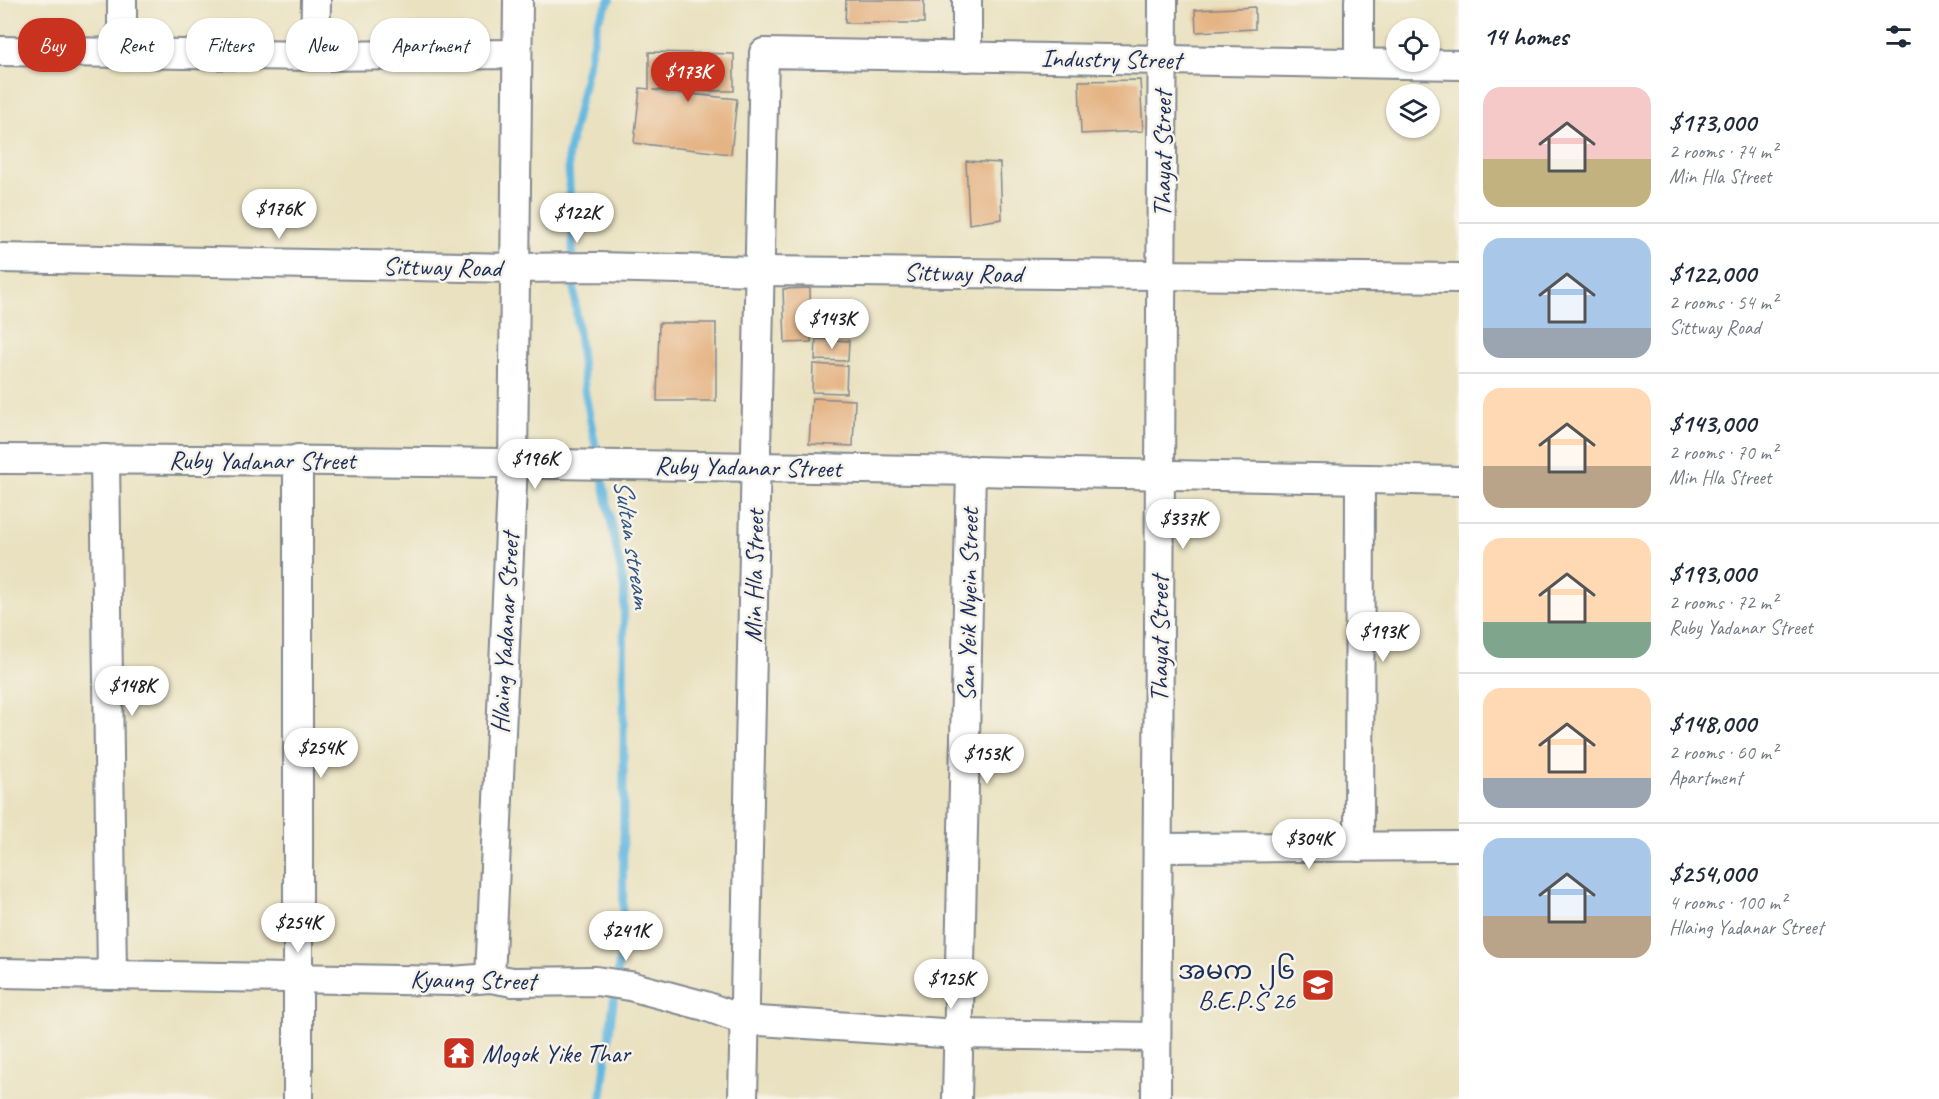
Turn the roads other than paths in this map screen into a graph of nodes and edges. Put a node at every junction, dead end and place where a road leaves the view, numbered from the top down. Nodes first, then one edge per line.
1 (122, 0) edge
2 (316, 0) edge
3 (518, 0) edge
4 (967, 0) edge
5 (1163, 0) edge
6 (1359, 0) edge
7 (122, 18) edge
8 (316, 18) edge
9 (0, 51) edge
10 (98, 53) edge
11 (764, 53) joint
12 (174, 54) edge
13 (517, 54) junction
14 (286, 56) edge
15 (358, 56) edge
16 (967, 57) junction
17 (1163, 60) junction
18 (1359, 63) junction
19 (1459, 65) edge
20 (0, 258) edge
21 (515, 268) junction
22 (760, 271) junction
23 (1161, 275) junction
24 (1459, 278) edge
25 (0, 459) edge
26 (105, 459) junction
27 (298, 459) junction
28 (513, 464) junction
29 (756, 466) junction
30 (971, 470) junction
31 (1160, 474) junction
32 (1360, 479) junction
33 (1459, 481) edge
34 (1459, 846) edge
35 (1359, 847) junction
36 (1158, 848) junction
37 (0, 973) edge
38 (112, 975) junction
39 (298, 977) junction
40 (490, 978) junction
41 (744, 1020) junction
42 (958, 1034) junction
43 (1156, 1037) junction
44 (298, 1099) edge
45 (743, 1099) edge
46 (957, 1099) edge
47 (1156, 1099) edge

1 - 7 street
2 - 8 street
3 - 13 street, Hlaing Yadanar Street
4 - 16 street
5 - 17 street, Thayat Street
6 - 18 street
9 - 10 street
11 - 16 street, Industry Street
11 - 22 street, Min Hla Street
12 - 14 street
13 - 15 street
13 - 21 street, Hlaing Yadanar Street
16 - 17 street, Industry Street
17 - 18 street, Industry Street
17 - 23 street, Thayat Street
18 - 19 street, Industry Street
20 - 21 street, Sittway Road
21 - 22 street, Sittway Road
21 - 28 street, Hlaing Yadanar Street
22 - 23 street, Sittway Road
22 - 29 street, Min Hla Street
23 - 24 street, Sittway Road
23 - 31 street, Thayat Street
25 - 26 street, Ruby Yadanar Street
26 - 27 street, Ruby Yadanar Street
26 - 38 street
27 - 28 street, Ruby Yadanar Street
27 - 39 street
28 - 29 street, Ruby Yadanar Street
28 - 40 street, Hlaing Yadanar Street
29 - 30 street, Ruby Yadanar Street
29 - 41 street, Min Hla Street
30 - 31 street, Ruby Yadanar Street
30 - 42 street, San Yeik Nyein Street
31 - 32 street, Ruby Yadanar Street
31 - 36 street, Thayat Street
32 - 33 street, Ruby Yadanar Street
32 - 35 street
34 - 35 street
35 - 36 street
36 - 43 street, Thayat Street
37 - 38 street, Kyaung Street
38 - 39 street, Kyaung Street
39 - 40 street, Kyaung Street
39 - 44 street
40 - 41 street, Kyaung Street
41 - 42 street, Kyaung Street
41 - 45 street, Min Hla Street
42 - 43 street, Kyaung Street
42 - 46 street, San Yeik Nyein Street
43 - 47 street, Thayat Street

